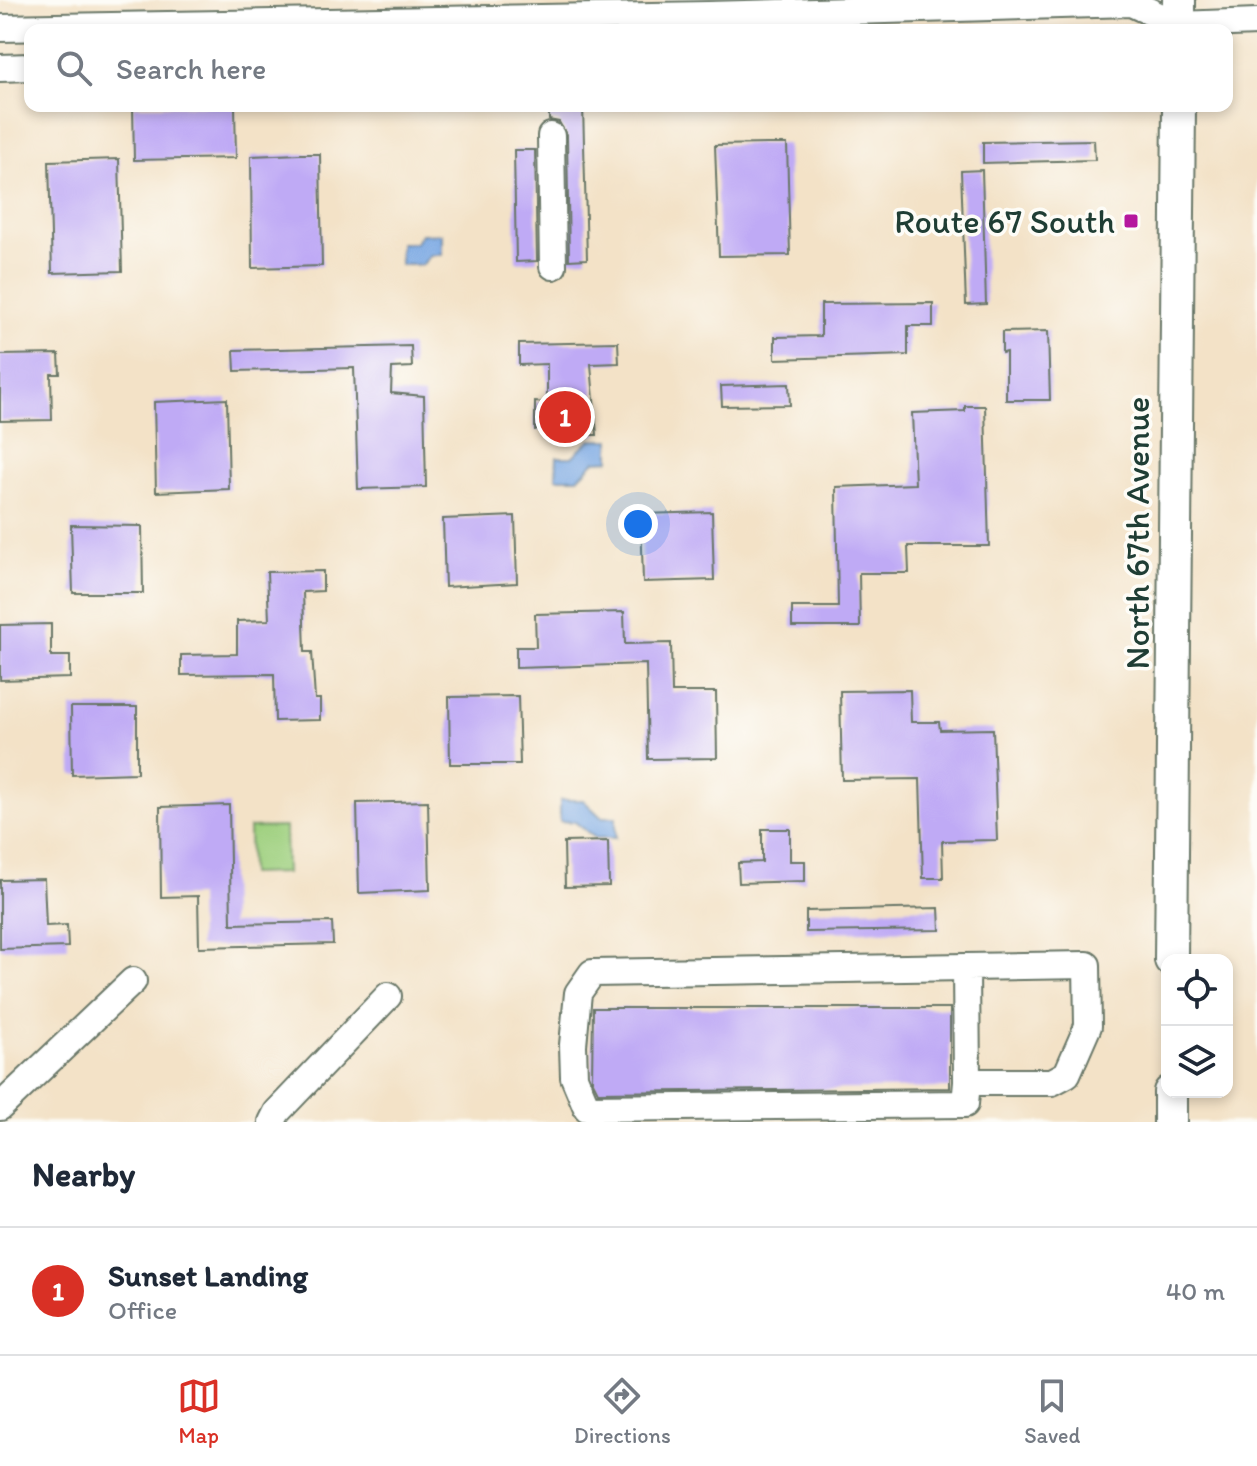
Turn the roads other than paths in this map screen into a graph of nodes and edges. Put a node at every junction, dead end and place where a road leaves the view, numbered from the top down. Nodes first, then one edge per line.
1 (434, 16) edge
2 (1177, 21) edge
3 (1257, 22) edge
4 (145, 24) edge
5 (24, 27) edge
6 (0, 28) edge
7 (24, 67) edge
8 (0, 68) edge
9 (1179, 112) edge
10 (551, 136) dead end
11 (553, 266) dead end
12 (1171, 954) edge
13 (966, 967) junction
14 (133, 981) dead end
15 (388, 996) dead end
16 (967, 1082) junction
17 (1170, 1098) edge
18 (0, 1107) edge
19 (272, 1122) edge
20 (1170, 1122) edge

1 - 2 street
1 - 4 street
2 - 3 street
5 - 6 street
7 - 8 street
9 - 12 main road, North 67th Avenue
10 - 11 street
13 - 16 street
13 - 16 street
13 - 16 street
14 - 18 street
15 - 19 street
17 - 20 main road

